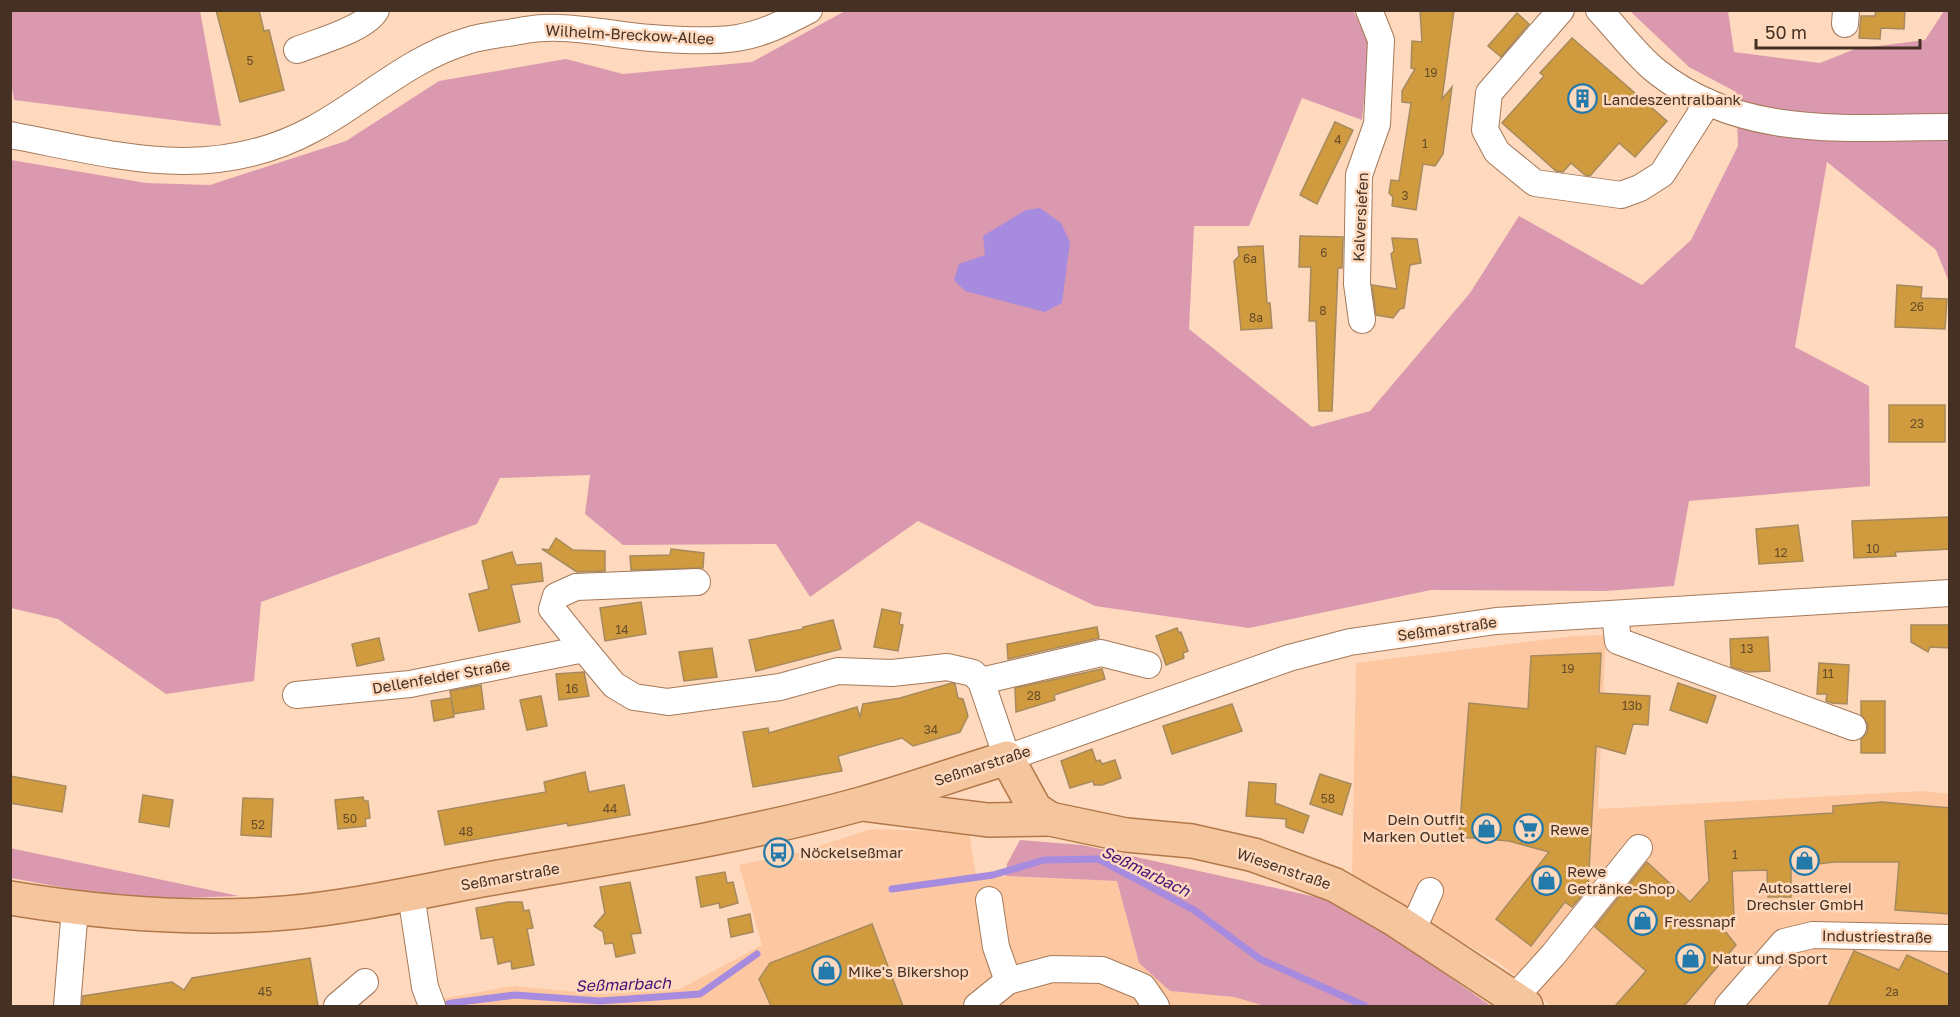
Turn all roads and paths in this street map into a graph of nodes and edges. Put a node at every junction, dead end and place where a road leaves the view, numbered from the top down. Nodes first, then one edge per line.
1 (376, 10) edge
2 (809, 10) edge
3 (1369, 10) edge
4 (1561, 10) edge
5 (1599, 10) edge
6 (297, 50) dead end
7 (1708, 102) junction
8 (1950, 127) edge
9 (10, 135) edge
10 (1362, 320) dead end
11 (697, 582) dead end
12 (1950, 593) edge
13 (1615, 614) junction
14 (584, 649) junction
15 (1148, 665) dead end
16 (981, 681) junction
17 (296, 695) dead end
18 (1853, 728) dead end
19 (1007, 758) junction
20 (861, 804) junction
21 (1050, 819) junction
22 (1639, 848) dead end
23 (1430, 891) dead end
24 (411, 894) junction
25 (10, 898) edge
26 (989, 900) dead end
27 (75, 908) junction
28 (1412, 931) junction
29 (1950, 938) edge
30 (1008, 981) junction
31 (365, 982) dead end
32 (429, 997) edge
33 (1520, 1002) edge
34 (67, 1006) edge
35 (337, 1006) edge
36 (977, 1006) edge
37 (1156, 1006) edge
38 (1728, 1006) edge

1 - 6 street
2 - 9 street, Wilhelm-Breckow-Allee
3 - 10 street, Kalversiefen
4 - 7 street
5 - 7 street
7 - 8 street
11 - 14 street
12 - 13 street, Seßmarstraße
13 - 18 street
13 - 19 street, Seßmarstraße
14 - 16 street
14 - 17 street, Dellenfelder Straße
15 - 16 street
16 - 19 street
19 - 20 main road, Seßmarstraße
19 - 21 main road
20 - 21 main road, Wiesenstraße
20 - 24 main road, Seßmarstraße
21 - 28 main road, Wiesenstraße
22 - 33 street
23 - 28 street
24 - 27 main road, Seßmarstraße
24 - 32 street
25 - 27 main road, Seßmarstraße
26 - 30 street
27 - 34 street
28 - 33 main road, Wiesenstraße
29 - 38 street, Industriestraße
30 - 36 street
30 - 37 street
31 - 35 street

